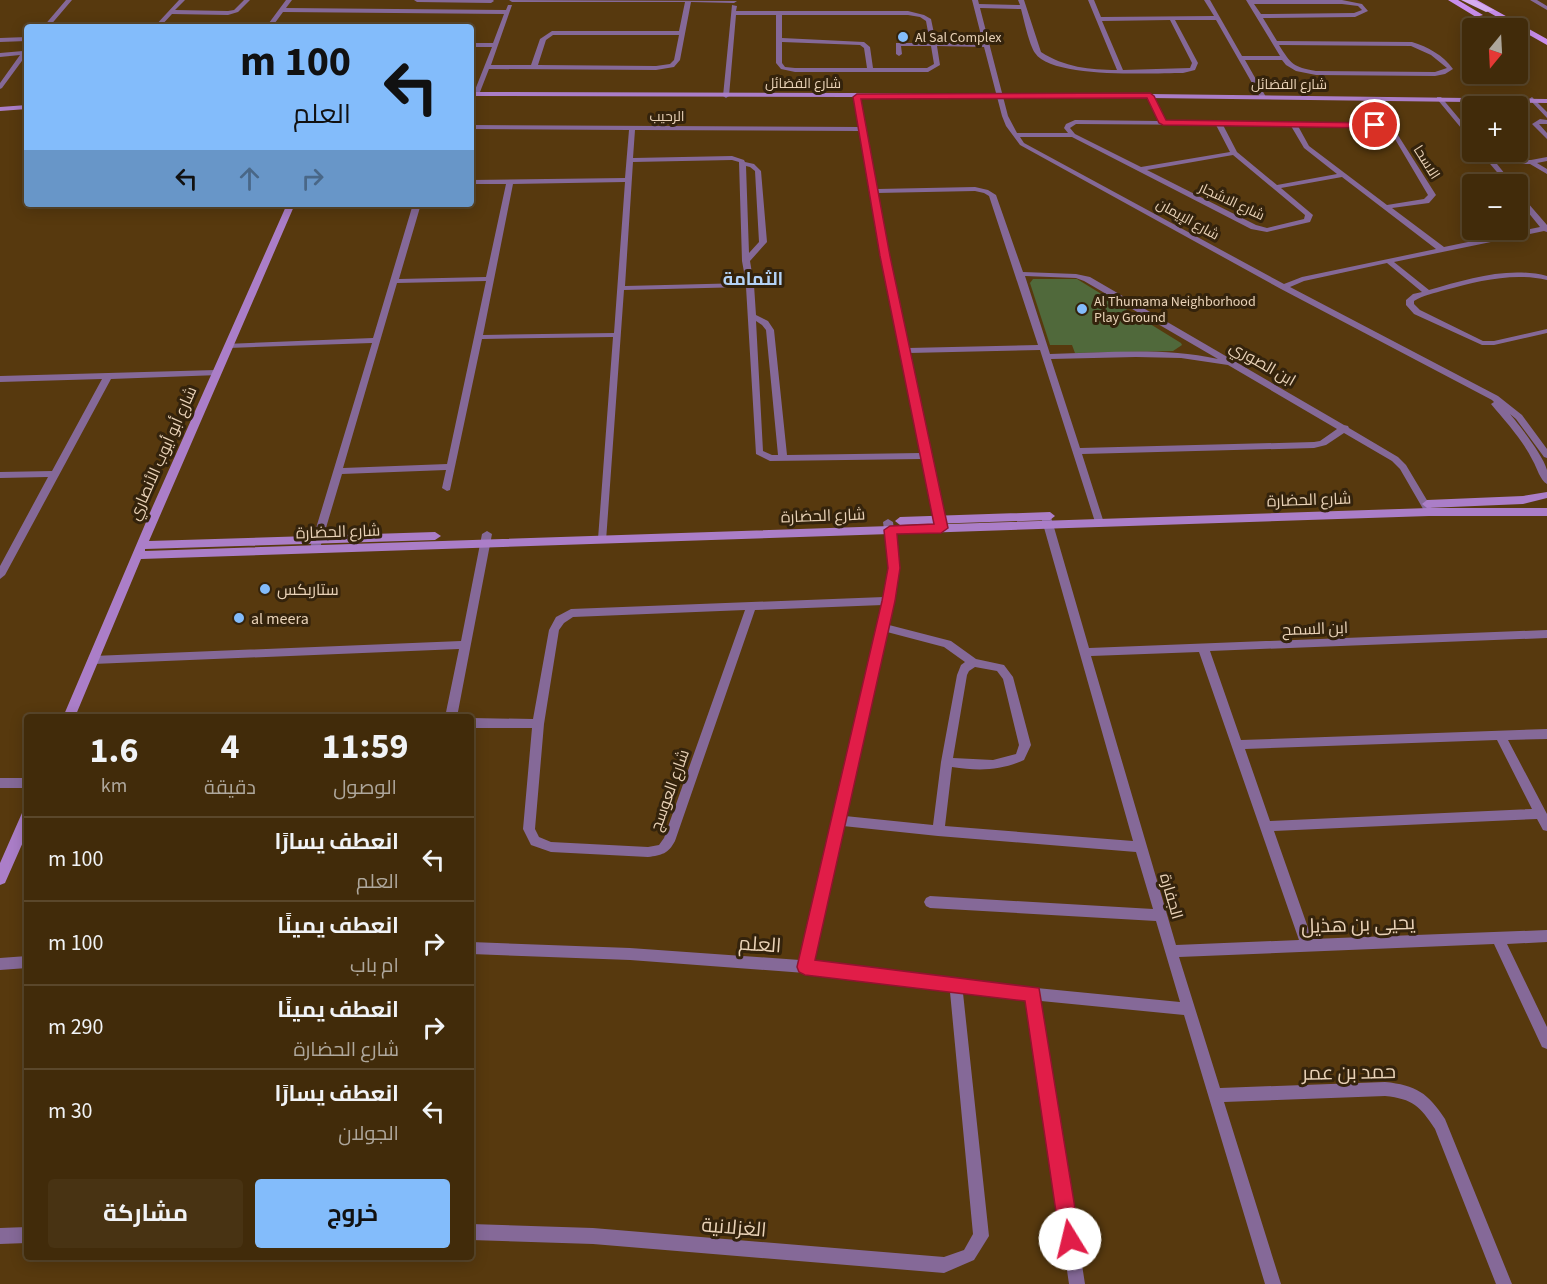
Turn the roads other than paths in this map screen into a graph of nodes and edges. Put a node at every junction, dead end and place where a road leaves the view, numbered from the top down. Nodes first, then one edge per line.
1 (69, 0) edge
2 (182, 0) edge
3 (247, 0) edge
4 (289, 0) edge
5 (417, 0) edge
6 (512, 0) edge
7 (586, 0) edge
8 (1091, 0) edge
9 (1207, 0) edge
10 (1452, 0) edge
11 (1466, 0) edge
12 (1471, 0) edge
13 (1533, 0) edge
14 (491, 1) edge
15 (688, 1) edge
16 (734, 1) edge
17 (1250, 1) edge
18 (976, 3) edge
19 (1023, 4) edge
20 (1547, 8) edge
21 (282, 10) junction
22 (1489, 10) junction
23 (171, 12) junction
24 (507, 12) junction
25 (734, 13) junction
26 (779, 13) junction
27 (1260, 16) junction
28 (1217, 18) junction
29 (1485, 18) edge
30 (1098, 19) junction
31 (1172, 19) junction
32 (49, 24) edge
33 (160, 24) edge
34 (271, 24) edge
35 (681, 33) junction
36 (896, 36) dead end
37 (24, 39) edge
38 (0, 40) edge
39 (780, 40) junction
40 (1547, 42) edge
41 (1528, 43) edge
42 (898, 44) junction
43 (934, 44) junction
44 (1276, 44) junction
45 (474, 45) edge
46 (495, 45) junction
47 (986, 45) junction
48 (24, 52) edge
49 (24, 54) edge
50 (899, 54) dead end
51 (1547, 54) edge
52 (0, 55) edge
53 (1240, 58) junction
54 (1284, 58) junction
55 (487, 67) junction
56 (534, 67) junction
57 (1120, 70) junction
58 (870, 71) junction
59 (3, 79) edge
60 (0, 87) edge
61 (474, 90) edge
62 (474, 92) edge
63 (891, 93) junction
64 (726, 94) junction
65 (998, 96) junction
66 (1150, 96) junction
67 (857, 97) junction
68 (1263, 97) junction
69 (1439, 98) junction
70 (1532, 99) junction
71 (1547, 99) edge
72 (0, 104) edge
73 (24, 105) edge
74 (24, 105) edge
75 (0, 109) edge
76 (1547, 116) edge
77 (1547, 122) edge
78 (1163, 123) junction
79 (1218, 123) junction
80 (1293, 124) junction
81 (1462, 126) edge
82 (474, 127) edge
83 (632, 128) junction
84 (863, 129) junction
85 (1015, 135) junction
86 (1073, 135) junction
87 (1547, 137) edge
88 (1234, 153) junction
89 (1547, 159) edge
90 (631, 160) junction
91 (1492, 162) edge
92 (1531, 162) joint
93 (743, 164) junction
94 (1140, 169) junction
95 (1547, 172) edge
96 (1502, 174) edge
97 (1343, 175) junction
98 (629, 180) junction
99 (474, 182) edge
100 (510, 182) junction
101 (1275, 187) junction
102 (873, 191) junction
103 (290, 207) edge
104 (416, 207) edge
105 (1386, 207) junction
106 (1528, 207) edge
107 (1546, 229) edge
108 (1443, 250) junction
109 (746, 261) junction
110 (1390, 262) junction
111 (1020, 274) junction
112 (1547, 278) edge
113 (490, 279) junction
114 (394, 281) junction
115 (750, 285) junction
116 (1284, 287) junction
117 (621, 288) junction
118 (1427, 292) junction
119 (752, 316) junction
120 (1545, 334) edge
121 (617, 335) junction
122 (479, 338) junction
123 (376, 340) junction
124 (228, 346) junction
125 (1043, 347) junction
126 (905, 351) junction
127 (1046, 357) junction
128 (1239, 367) junction
129 (216, 373) junction
130 (108, 376) junction
131 (0, 380) edge
132 (1476, 390) junction
133 (1345, 428) junction
134 (1076, 451) junction
135 (1547, 455) edge
136 (926, 456) junction
137 (783, 458) junction
138 (451, 467) junction
139 (337, 471) junction
140 (55, 474) junction
141 (0, 475) edge
142 (1547, 481) edge
143 (447, 488) dead end
144 (1546, 496) edge
145 (1427, 508) junction
146 (1547, 512) edge
147 (1098, 519) junction
148 (1047, 520) junction
149 (940, 524) junction
150 (889, 526) junction
151 (603, 535) junction
152 (486, 538) junction
153 (316, 544) junction
154 (139, 550) junction
155 (0, 575) edge
156 (889, 601) junction
157 (751, 608) junction
158 (883, 627) junction
159 (1547, 634) edge
160 (466, 645) junction
161 (1203, 647) junction
162 (1085, 652) junction
163 (93, 660) junction
164 (973, 662) junction
165 (70, 714) edge
166 (453, 714) edge
167 (474, 723) edge
168 (538, 724) junction
169 (1547, 734) edge
170 (1500, 736) junction
171 (1237, 745) junction
172 (947, 762) junction
173 (0, 783) edge
174 (24, 783) edge
175 (1541, 814) junction
176 (840, 821) junction
177 (24, 824) edge
178 (1265, 826) junction
179 (1547, 826) edge
180 (938, 831) junction
181 (1141, 847) junction
182 (0, 879) edge
183 (930, 902) dead end
184 (1160, 915) junction
185 (1547, 936) edge
186 (1498, 938) junction
187 (1308, 946) junction
188 (474, 948) edge
189 (1171, 951) junction
190 (24, 962) edge
191 (0, 964) edge
192 (805, 967) junction
193 (956, 986) junction
194 (1033, 994) junction
195 (1188, 1008) junction
196 (1547, 1042) edge
197 (1215, 1095) junction
198 (474, 1232) edge
199 (24, 1235) edge
200 (0, 1236) edge
201 (1077, 1284) edge
202 (1273, 1284) edge
203 (1504, 1284) edge

1 - 32 street
2 - 23 street
3 - 23 street
4 - 21 street
5 - 14 street
6 - 7 street
6 - 24 street
7 - 15 street
8 - 30 street
9 - 28 street
10 - 29 main road
11 - 22 highway
12 - 22 main road
13 - 20 street
15 - 16 street
15 - 35 street
16 - 25 street
17 - 27 street
17 - 27 street
18 - 19 street
18 - 47 street, شارع الإيمان
19 - 57 street
21 - 24 street
21 - 34 street
22 - 40 main road
23 - 33 street
24 - 46 street
25 - 26 street
25 - 64 street
26 - 39 street
26 - 43 street
27 - 44 street
28 - 31 street
28 - 53 street
30 - 31 street
30 - 57 street
31 - 57 street
35 - 56 street
35 - 56 street
36 - 42 street
37 - 38 street
39 - 58 street
39 - 58 street
41 - 51 main road
42 - 43 street
42 - 50 street
43 - 47 street
43 - 58 street
44 - 54 street
44 - 54 street
45 - 46 street
46 - 55 street
47 - 65 street, شارع الإيمان
48 - 52 street
49 - 59 street
53 - 54 street
53 - 68 street
55 - 56 street
55 - 61 street
59 - 60 street
62 - 64 street, شارع الفضائل
63 - 64 street
63 - 65 street
63 - 67 street
64 - 67 street, شارع الفضائل
65 - 66 street, شارع الفضائل
65 - 66 street
65 - 67 street, شارع الفضائل
65 - 85 street, شارع الإيمان
66 - 68 street, شارع الفضائل
66 - 78 street
67 - 84 street
68 - 69 street, شارع الفضائل
69 - 70 street, شارع الفضائل
69 - 81 street
70 - 71 street, شارع الفضائل
70 - 76 street
72 - 73 street
74 - 75 street
77 - 87 street
78 - 79 street, الاسحا
78 - 86 street, الاسحا
79 - 80 street, الاسحا
79 - 88 street, شارع الاشجار
80 - 97 street
80 - 105 street, الاسحا
82 - 83 street, الرحيب
83 - 84 street, الرحيب
83 - 90 street
84 - 102 street
85 - 86 street
85 - 116 street, شارع الإيمان
86 - 94 street, شارع الاشجار
88 - 94 street
88 - 101 street, شارع الاشجار
89 - 92 street
90 - 93 street
90 - 98 street
91 - 96 street
92 - 95 street
93 - 109 street
93 - 109 street
94 - 101 street, شارع الاشجار
97 - 101 street
97 - 105 street
98 - 100 street
98 - 117 street
99 - 100 street
100 - 113 street
102 - 111 street
102 - 126 street
103 - 124 street, شارع أبو أيوب الأنصاري
104 - 114 street
105 - 108 street
106 - 107 street
107 - 108 street
108 - 110 street
109 - 115 street
110 - 116 street
110 - 118 street
111 - 125 street
111 - 128 street, ابن الصوري
112 - 118 street
113 - 114 street
113 - 122 street
114 - 123 street
115 - 117 street
115 - 119 street
116 - 132 street, شارع الإيمان
117 - 121 street
118 - 120 street
119 - 137 street
119 - 137 street
121 - 122 street
121 - 151 street
122 - 138 street
123 - 124 street
123 - 139 street
124 - 129 street, شارع أبو أيوب الأنصاري
125 - 126 street
125 - 127 street
126 - 136 street
127 - 128 street
127 - 134 street
128 - 133 street, ابن الصوري
129 - 130 street
129 - 154 street, شارع أبو أيوب الأنصاري
130 - 131 street
130 - 140 street
132 - 135 street, شارع الإيمان
132 - 142 street, شارع الإيمان
133 - 134 street
133 - 145 street, ابن الصوري
134 - 147 street
136 - 137 street
136 - 149 street
138 - 139 street
138 - 143 street
139 - 153 street
140 - 141 street
140 - 155 street
144 - 145 street, شارع الحضارة
145 - 146 street, شارع الحضارة
145 - 147 street, شارع الحضارة
147 - 148 street, شارع الحضارة
148 - 149 street, شارع الحضارة
148 - 162 street, الجفارة
149 - 150 street, شارع الحضارة
150 - 151 street, شارع الحضارة
150 - 156 street
151 - 152 street, شارع الحضارة
152 - 153 street, شارع الحضارة
152 - 160 street
153 - 154 street, شارع الحضارة
154 - 163 street, شارع أبو أيوب الأنصاري
156 - 157 street, شارع العوسج
156 - 158 street
157 - 168 street, شارع العوسج
157 - 168 street, شارع العوسج
158 - 164 street
158 - 176 street
159 - 161 street, ابن السمح
160 - 163 street
160 - 166 street
161 - 162 street, ابن السمح
161 - 171 street
162 - 181 street, الجفارة
163 - 165 street, شارع أبو أيوب الأنصاري
164 - 172 street
164 - 172 street
167 - 168 street
169 - 170 street
170 - 171 street
170 - 175 street
171 - 178 street
172 - 180 street
173 - 174 street
175 - 178 street
175 - 179 street
176 - 180 street
176 - 192 street
177 - 182 street
178 - 187 street
180 - 181 street
181 - 184 street, الجفارة
183 - 184 street
184 - 189 street, الجفارة
185 - 186 street, يحيى بن هذيل
186 - 187 street, يحيى بن هذيل
186 - 196 street
187 - 189 street, يحيى بن هذيل
188 - 192 street, العلم
189 - 195 street, الجفارة
190 - 191 street
192 - 193 street, العلم
193 - 194 street, العلم
193 - 198 street, الغزلانية
194 - 195 street, العلم
194 - 201 street
195 - 197 street, الجفارة
197 - 202 street, الجفارة
197 - 203 street, حمد بن عمر
199 - 200 street

